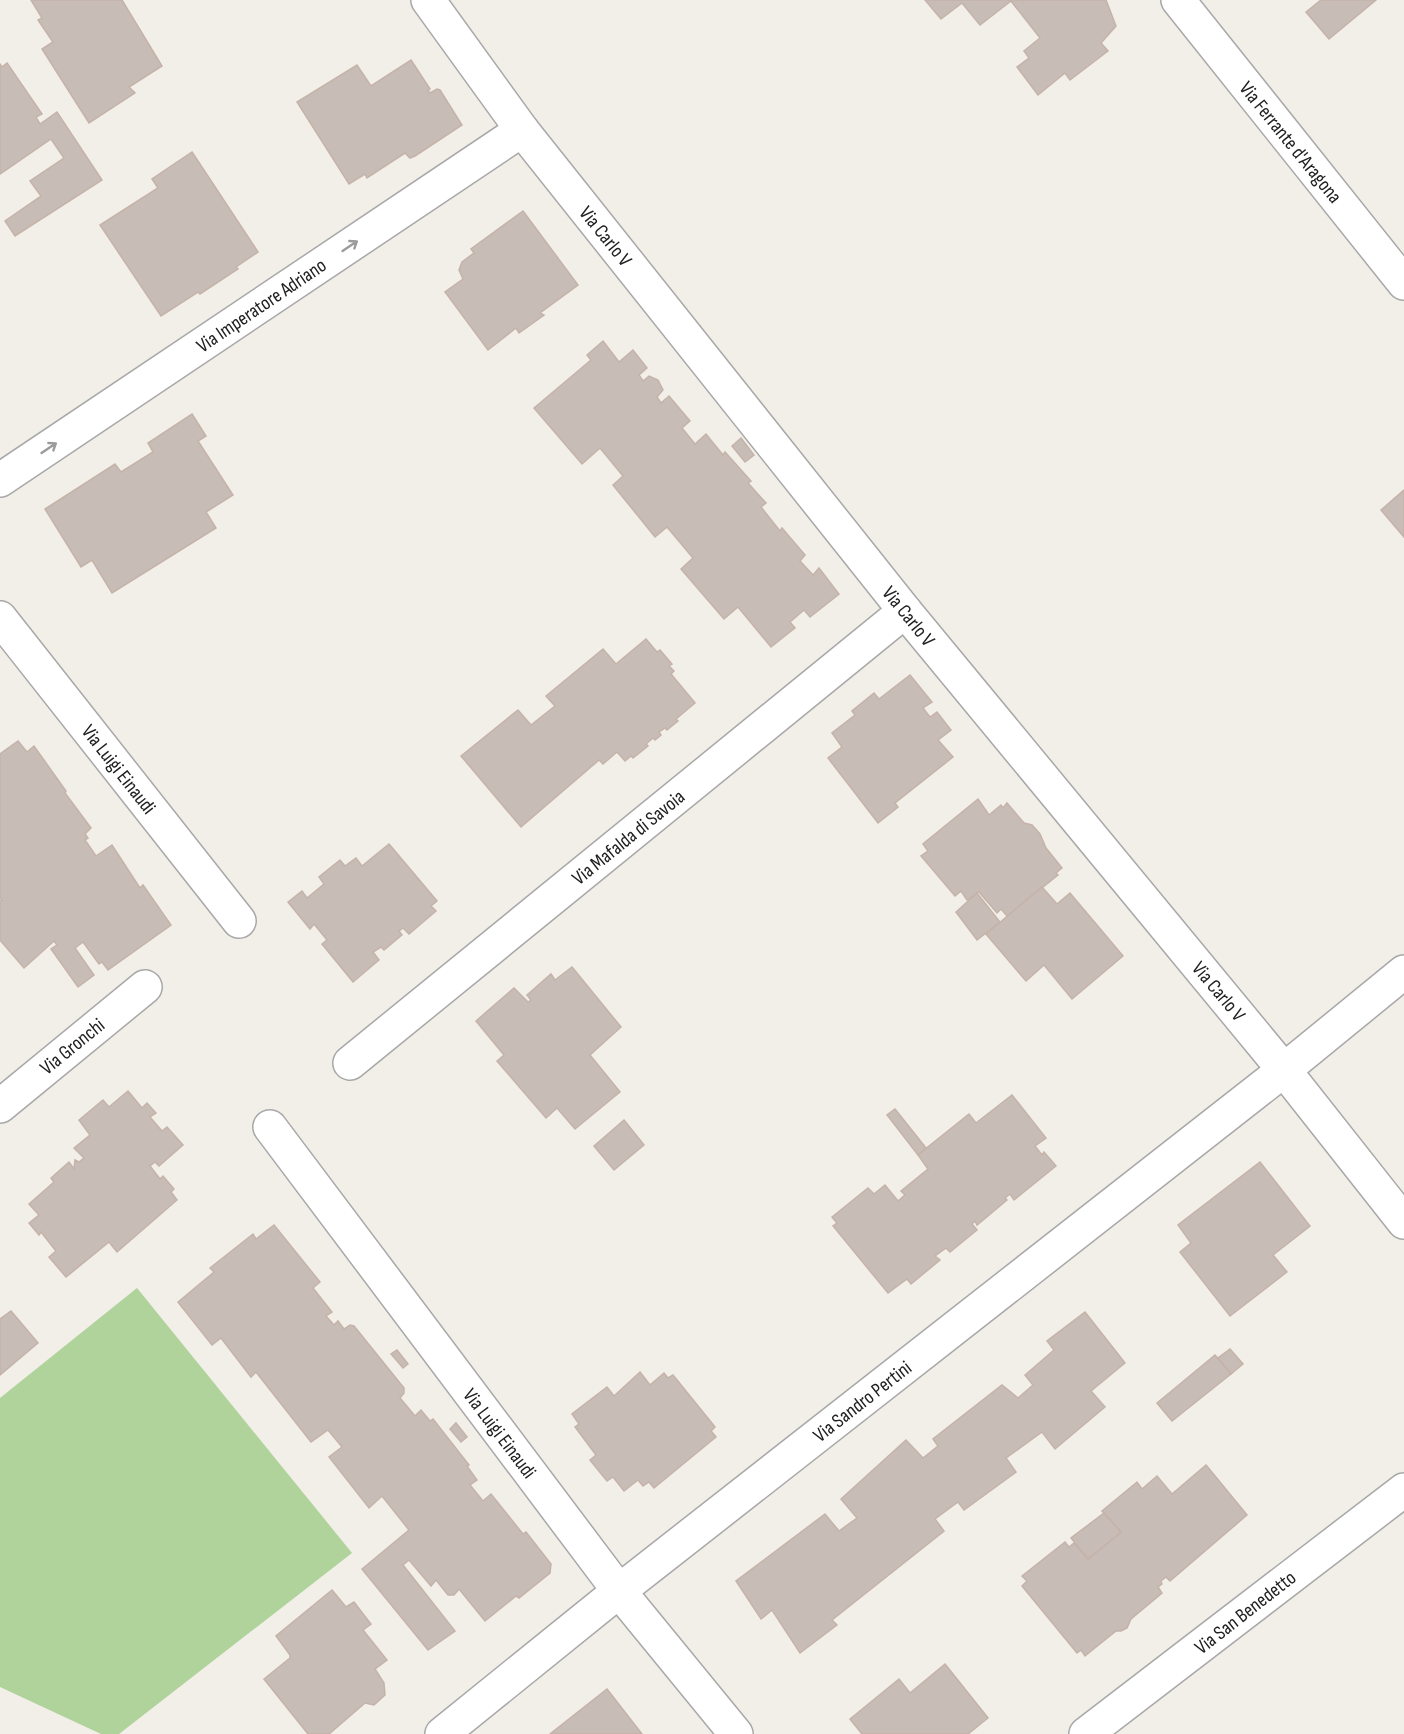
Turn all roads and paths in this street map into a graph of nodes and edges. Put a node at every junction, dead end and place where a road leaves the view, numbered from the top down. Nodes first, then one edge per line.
1 (428, 0) edge
2 (1178, 0) edge
3 (522, 130) junction
4 (1404, 283) edge
5 (0, 480) edge
6 (905, 611) junction
7 (0, 618) edge
8 (239, 921) dead end
9 (1404, 972) edge
10 (145, 987) dead end
11 (350, 1063) dead end
12 (1284, 1070) junction
13 (0, 1106) edge
14 (270, 1127) dead end
15 (1404, 1222) edge
16 (1404, 1490) edge
17 (619, 1591) junction
18 (442, 1734) edge
19 (736, 1734) edge
20 (1086, 1734) edge

1 - 3 street, Via Carlo V
2 - 4 street, Via Ferrante d'Aragona
5 -> 3 street, Via Imperatore Adriano
3 - 6 street, Via Carlo V
6 - 11 street, Via Mafalda di Savoia
6 - 12 street, Via Carlo V
7 - 8 street, Via Luigi Einaudi
9 - 12 street, Via Sandro Pertini
10 - 13 street, Via Gronchi
12 - 15 street, Via Carlo V
12 - 17 street, Via Sandro Pertini
14 - 17 street, Via Luigi Einaudi
16 - 20 street, Via San Benedetto
17 - 18 street, Via Sandro Pertini
17 - 19 street, Via Luigi Einaudi

